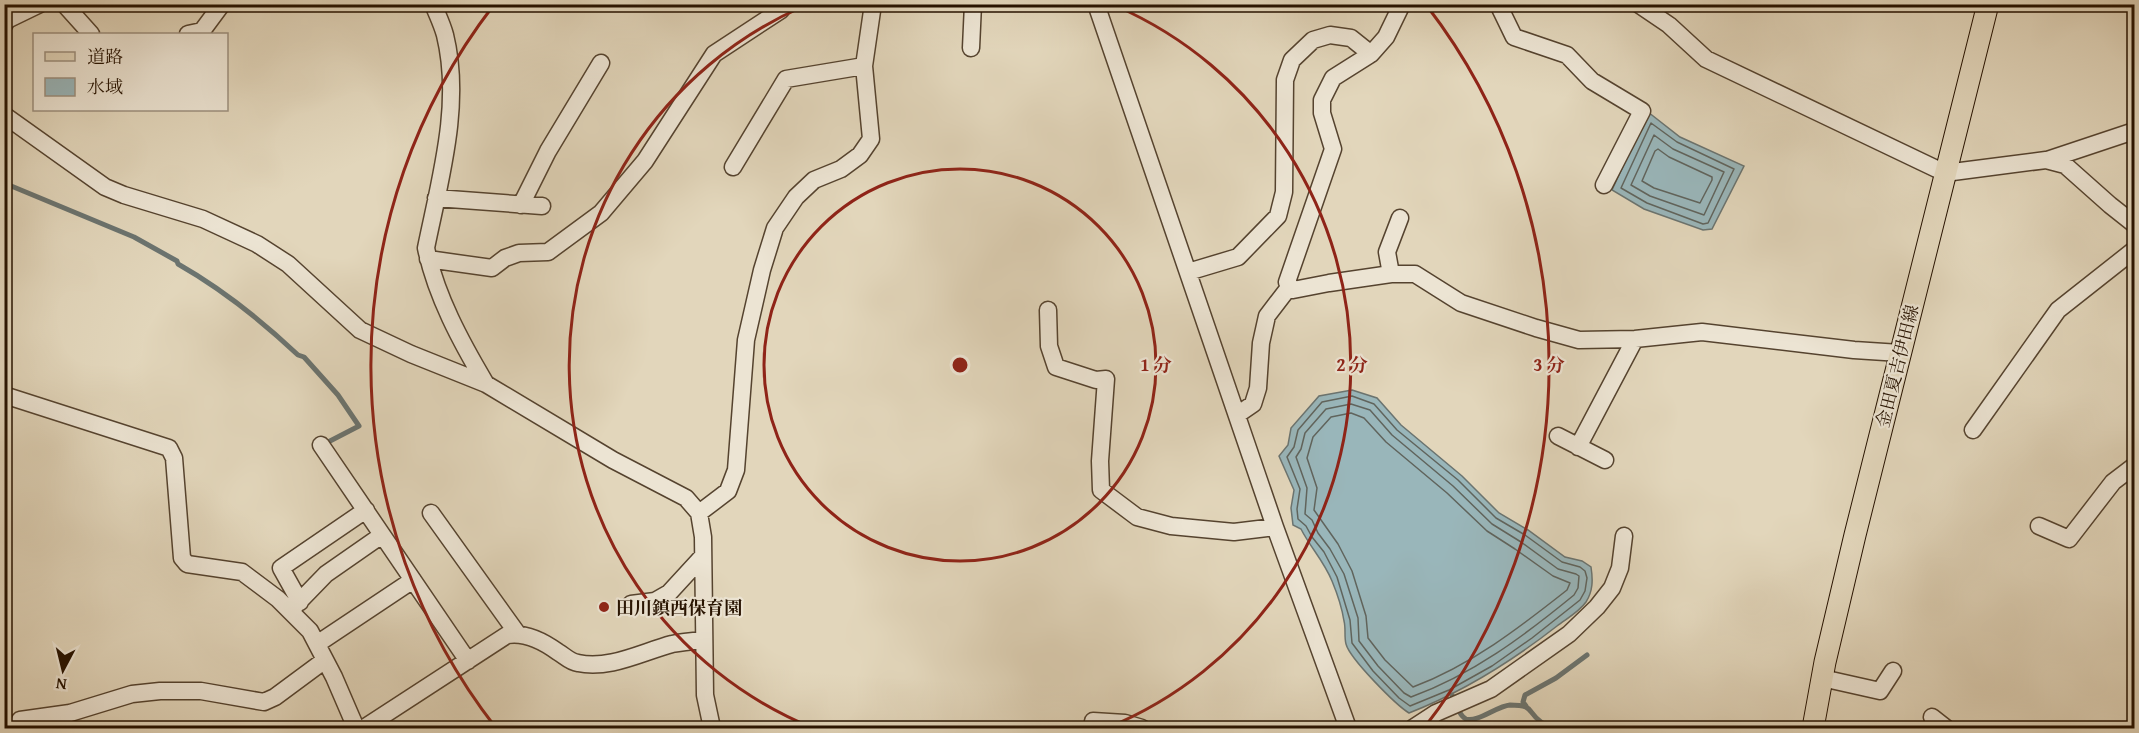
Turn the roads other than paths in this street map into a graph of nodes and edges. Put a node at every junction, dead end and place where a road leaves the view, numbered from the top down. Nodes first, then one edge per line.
1 (39, 4) edge
2 (64, 4) edge
3 (222, 4) edge
4 (434, 4) edge
5 (784, 4) edge
6 (873, 4) edge
7 (973, 4) edge
8 (1096, 4) edge
9 (1402, 4) edge
10 (1498, 4) edge
11 (1638, 4) edge
12 (1988, 4) edge
13 (4, 25) edge
14 (90, 33) edge
15 (193, 33) edge
16 (971, 48) dead end
17 (1371, 54) junction
18 (601, 63) dead end
19 (864, 66) junction
20 (4, 114) edge
21 (2134, 131) edge
22 (2046, 160) junction
23 (733, 167) dead end
24 (1945, 173) junction
25 (1604, 185) dead end
26 (436, 198) junction
27 (521, 204) junction
28 (542, 206) dead end
29 (1400, 218) dead end
30 (2134, 224) edge
31 (2134, 250) edge
32 (428, 260) junction
33 (1188, 272) junction
34 (1391, 274) junction
35 (1290, 286) junction
36 (1048, 309) dead end
37 (1635, 339) junction
38 (1900, 353) junction
39 (486, 384) junction
40 (4, 395) edge
41 (1237, 415) junction
42 (1972, 430) dead end
43 (1558, 436) dead end
44 (321, 445) dead end
45 (1578, 447) junction
46 (1605, 460) dead end
47 (2134, 466) edge
48 (366, 510) junction
49 (431, 513) dead end
50 (699, 513) junction
51 (2039, 526) dead end
52 (1275, 527) junction
53 (382, 535) junction
54 (1624, 536) dead end
55 (703, 555) junction
56 (413, 580) junction
57 (631, 604) dead end
58 (295, 607) junction
59 (517, 633) junction
60 (704, 640) junction
61 (317, 644) junction
62 (325, 660) junction
63 (468, 661) junction
64 (1893, 671) dead end
65 (1822, 678) junction
66 (1932, 717) dead end
67 (20, 720) dead end
68 (1093, 721) dead end
69 (356, 729) edge
70 (364, 729) edge
71 (712, 729) edge
72 (1142, 729) edge
73 (1348, 729) edge
74 (1413, 729) edge
75 (1813, 729) edge
76 (1946, 729) edge

1 - 13 street
2 - 14 street
3 - 15 street
4 - 26 street
5 - 32 street
6 - 19 street
7 - 16 street
8 - 33 street
9 - 17 street
10 - 25 street
11 - 24 street
12 - 24 main road, 金田夏吉伊田線
17 - 33 street
17 - 35 street
18 - 27 street
19 - 23 street
19 - 50 street
20 - 39 street
21 - 22 street
22 - 24 street
22 - 30 street
24 - 38 main road, 金田夏吉伊田線
26 - 27 street
26 - 32 street
27 - 28 street
29 - 34 street
31 - 42 street
32 - 39 street
33 - 41 street
34 - 35 street
34 - 37 street
35 - 41 street
36 - 52 street
37 - 38 street
37 - 45 street
38 - 65 main road, 金田夏吉伊田線
39 - 50 street
40 - 58 street
41 - 52 street
43 - 45 street
44 - 48 street
45 - 46 street
47 - 51 street
48 - 53 street
48 - 58 street
49 - 59 street
50 - 55 street
52 - 73 street
53 - 56 street
53 - 58 street
54 - 74 street
55 - 57 street
55 - 60 street
56 - 61 street
56 - 63 street
58 - 61 street
59 - 60 street
59 - 63 street
60 - 71 street
61 - 62 street
62 - 67 street
62 - 69 street
63 - 70 street
64 - 65 street
65 - 75 main road, 金田夏吉伊田線
66 - 76 street
68 - 72 street

